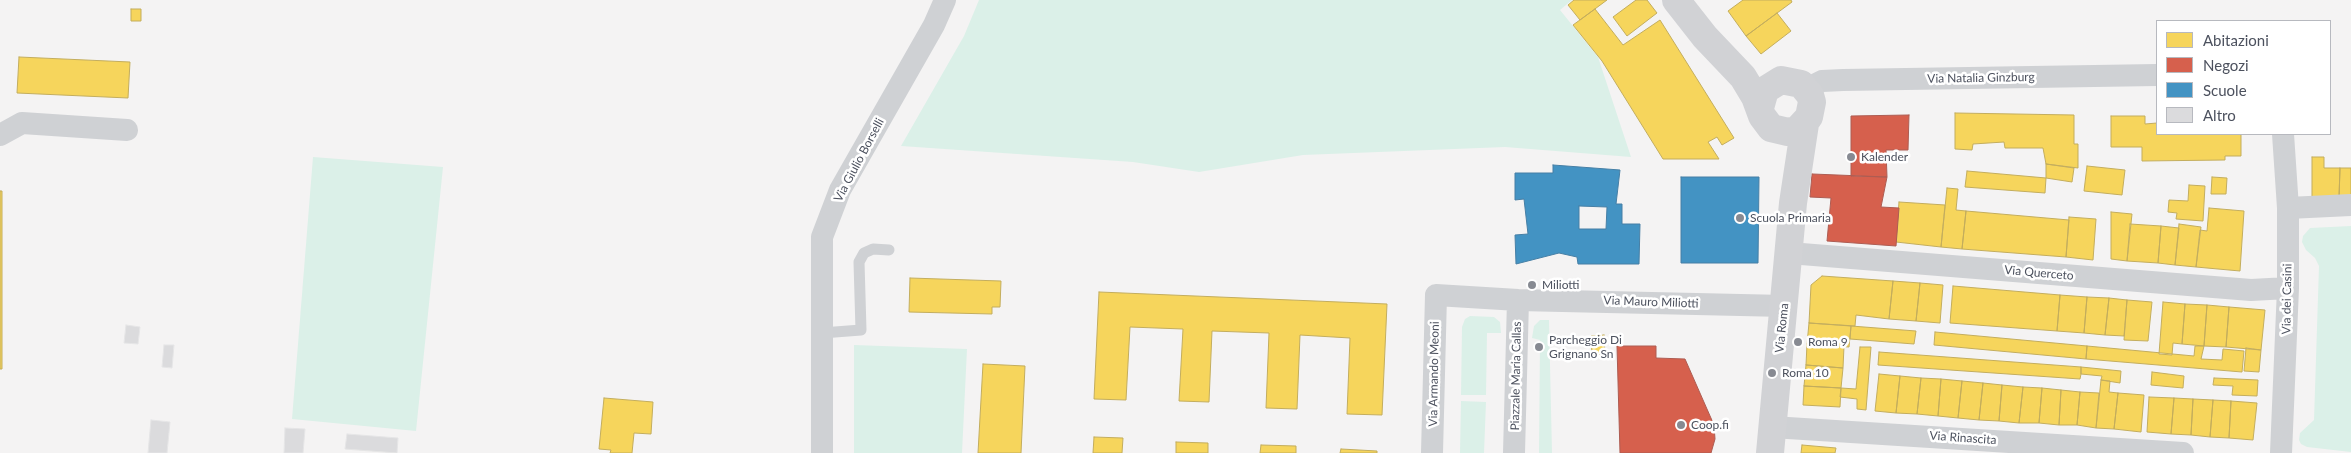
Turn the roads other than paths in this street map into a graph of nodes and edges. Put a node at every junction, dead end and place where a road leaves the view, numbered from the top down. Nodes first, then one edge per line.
1 (945, 0) edge
2 (1676, 0) edge
3 (1736, 69) junction
4 (2156, 75) edge
5 (1775, 82) junction
6 (1806, 89) junction
7 (1760, 108) junction
8 (1805, 124) junction
9 (127, 130) dead end
10 (1778, 131) junction
11 (0, 135) edge
12 (2284, 135) edge
13 (1793, 203) junction
14 (2351, 206) edge
15 (2288, 208) junction
16 (889, 250) dead end
17 (1789, 253) junction
18 (2288, 288) junction
19 (1436, 295) joint
20 (1518, 300) junction
21 (1785, 306) junction
22 (822, 333) junction
23 (1771, 440) edge
24 (822, 453) edge
25 (1432, 453) edge
26 (1514, 453) edge
27 (2183, 453) edge
28 (2281, 453) edge

1 - 22 street, Via Giulio Borselli
2 - 3 street, Via Roma
3 - 5 street, Via Roma
3 - 7 street, Via Roma
4 - 6 street, Via Natalia Ginzburg
5 - 6 street, Via Roma
5 - 7 street
6 - 8 street, Via Roma
7 - 10 street, Via Roma
8 - 10 street
8 - 13 street, Via Roma
9 - 11 street
10 - 13 street, Via Roma
12 - 15 street
13 - 17 street, Via Roma
14 - 15 street
15 - 18 street, Via dei Casini
16 - 22 lane
17 - 18 street, Via Querceto
17 - 21 street, Via Roma
18 - 28 street, Via dei Casini
19 - 20 street, Via Mauro Miliotti
19 - 25 street, Via Armando Meoni
20 - 21 street, Via Mauro Miliotti
20 - 26 street, Piazzale Maria Callas
21 - 23 street, Via Roma
22 - 24 street, Via Giulio Borselli
23 - 27 street, Via Rinascita

